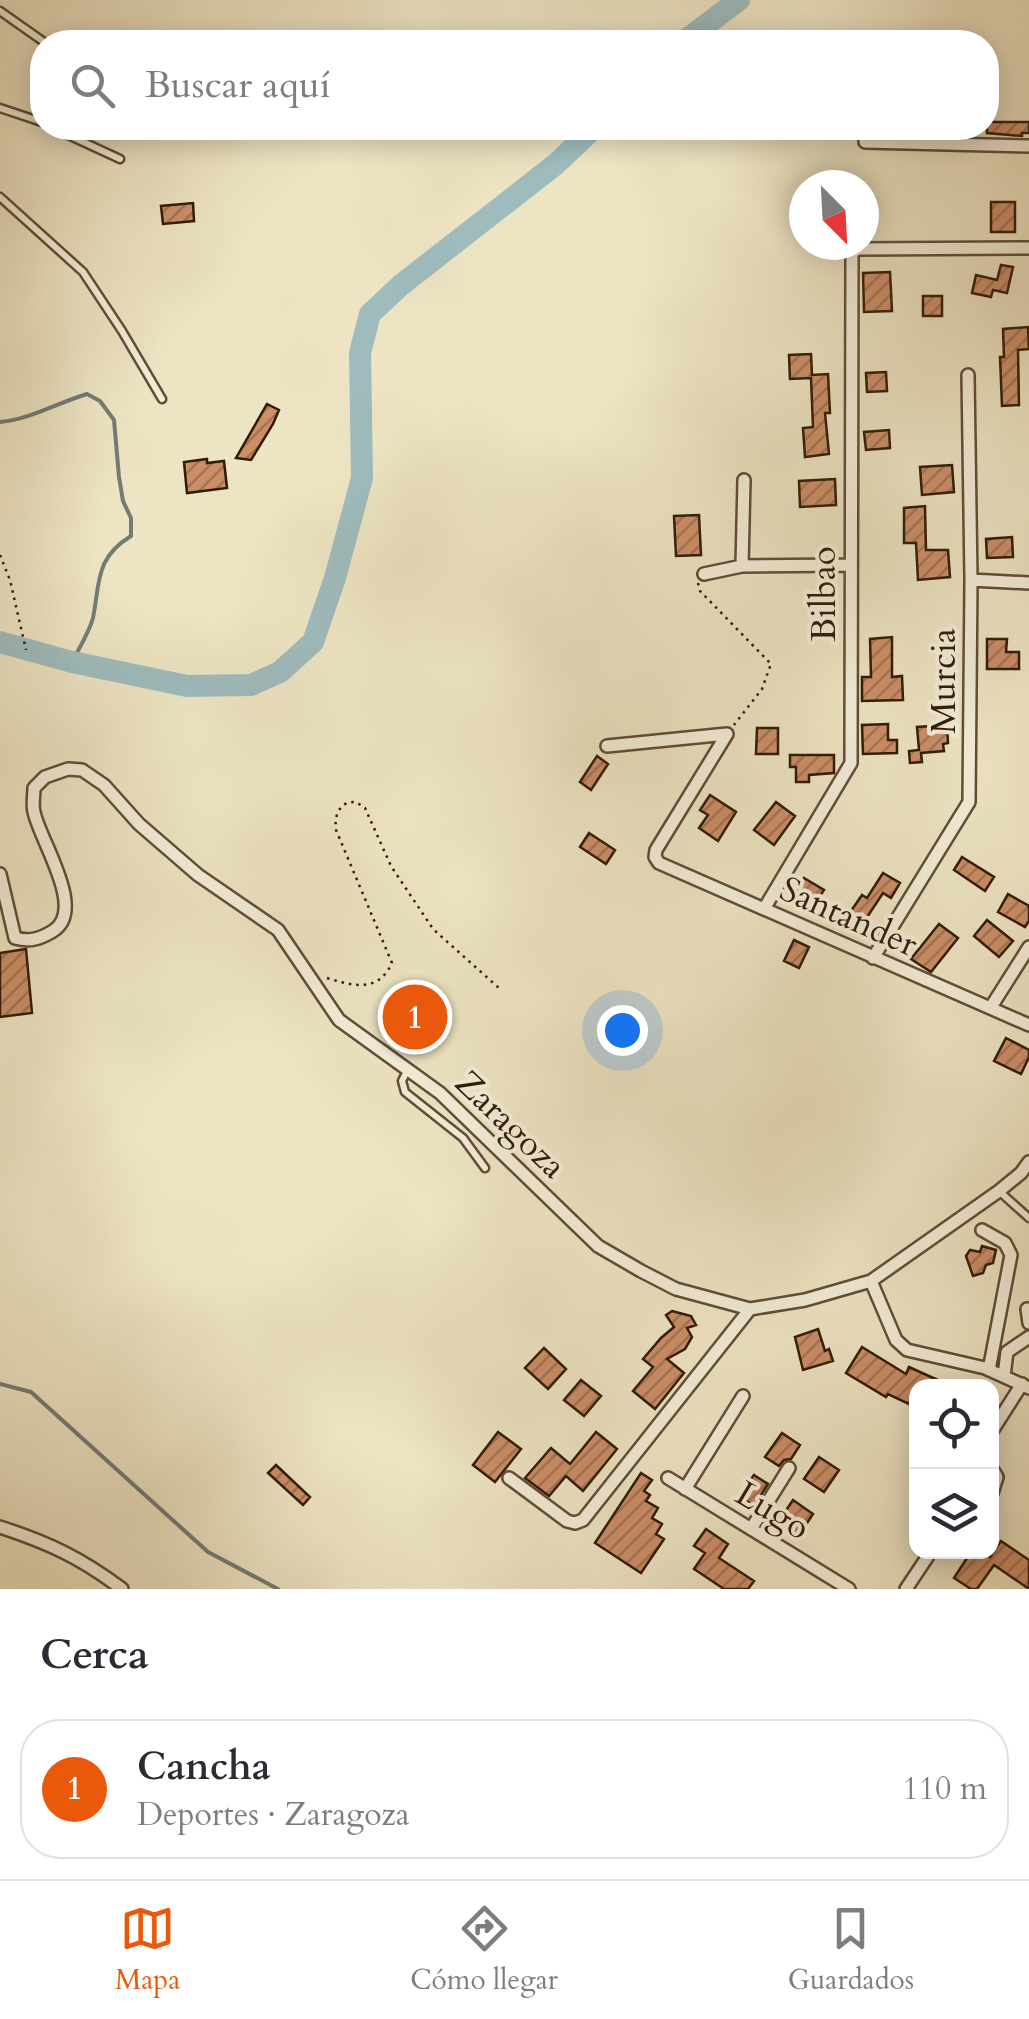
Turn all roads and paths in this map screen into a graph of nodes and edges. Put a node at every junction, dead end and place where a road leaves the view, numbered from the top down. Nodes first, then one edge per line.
1 (0, 11) edge
2 (30, 32) edge
3 (0, 108) edge
4 (30, 118) edge
5 (80, 140) edge
6 (865, 142) dead end
7 (1029, 146) edge
8 (120, 158) dead end
9 (0, 198) edge
10 (1029, 248) edge
11 (968, 376) dead end
12 (162, 399) dead end
13 (744, 480) dead end
14 (0, 555) edge
15 (850, 564) junction
16 (742, 566) junction
17 (704, 574) joint
18 (971, 580) junction
19 (1029, 583) edge
20 (26, 650) dead end
21 (728, 734) junction
22 (607, 746) dead end
23 (0, 874) edge
24 (764, 909) junction
25 (1029, 946) edge
26 (873, 958) junction
27 (307, 972) junction
28 (500, 989) dead end
29 (991, 1007) junction
30 (1029, 1025) edge
31 (408, 1069) junction
32 (1029, 1162) edge
33 (485, 1168) dead end
34 (999, 1192) junction
35 (1029, 1218) edge
36 (982, 1230) dead end
37 (871, 1282) junction
38 (750, 1309) junction
39 (1027, 1309) edge
40 (1029, 1323) edge
41 (1029, 1337) edge
42 (988, 1370) junction
43 (1004, 1376) junction
44 (1025, 1386) edge
45 (743, 1396) dead end
46 (999, 1421) edge
47 (789, 1468) dead end
48 (509, 1478) dead end
49 (668, 1478) dead end
50 (686, 1489) junction
51 (0, 1527) edge
52 (751, 1529) junction
53 (926, 1559) edge
54 (122, 1589) edge
55 (850, 1589) edge
56 (906, 1589) edge

1 - 2 lane
3 - 4 lane
5 - 8 lane
6 - 7 street
9 - 12 lane
10 - 15 street, Bilbao
11 - 18 street, Murcia
13 - 16 street
14 - 20 path
15 - 16 street
15 - 24 street, Bilbao
16 - 17 street
17 - 21 path
18 - 19 street
18 - 26 street, Murcia
21 - 22 street
21 - 24 street, Santander
23 - 27 street, Zaragoza
24 - 26 street, Santander
25 - 29 street
26 - 29 street, Santander
27 - 28 path
27 - 31 street, Zaragoza
29 - 30 street, Santander
31 - 33 lane
31 - 38 street, Zaragoza
32 - 34 street, Zaragoza
34 - 35 lane
34 - 37 street, Zaragoza
36 - 42 street
37 - 38 street, Zaragoza
37 - 42 street
38 - 48 street
39 - 40 street
41 - 43 street
42 - 43 street
43 - 44 street
44 - 46 street
45 - 50 street
47 - 52 street
49 - 50 street, Lugo
50 - 52 street, Lugo
51 - 54 street
52 - 55 street, Lugo
53 - 56 street

